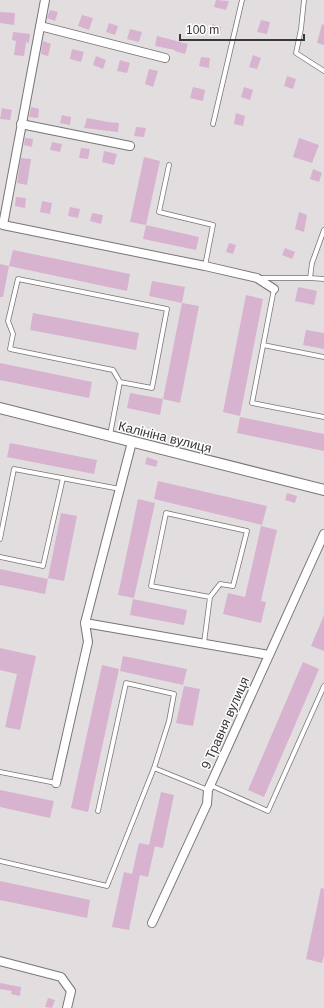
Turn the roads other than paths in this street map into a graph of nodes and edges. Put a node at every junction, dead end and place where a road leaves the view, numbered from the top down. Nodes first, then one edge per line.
1 (45, 0) edge
2 (242, 0) edge
3 (304, 0) edge
4 (40, 26) junction
5 (165, 58) dead end
6 (324, 71) edge
7 (21, 124) junction
8 (213, 124) dead end
9 (130, 146) dead end
10 (169, 165) dead end
11 (3, 212) edge
12 (1, 226) edge
13 (324, 230) edge
14 (204, 266) junction
15 (257, 278) junction
16 (310, 278) junction
17 (324, 280) edge
18 (274, 289) joint
19 (263, 345) junction
20 (324, 357) edge
21 (120, 382) junction
22 (0, 408) edge
23 (324, 417) edge
24 (110, 436) junction
25 (132, 442) junction
26 (63, 478) junction
27 (120, 489) junction
28 (324, 490) edge
29 (324, 534) edge
30 (0, 539) edge
31 (0, 557) edge
32 (210, 597) junction
33 (85, 623) junction
34 (204, 643) junction
35 (269, 655) junction
36 (324, 686) edge
37 (154, 768) junction
38 (0, 772) edge
39 (56, 783) joint
40 (209, 787) junction
41 (98, 811) dead end
42 (0, 861) edge
43 (152, 923) dead end
44 (0, 961) edge
45 (67, 1008) edge

1 - 4 street
2 - 8 lane
3 - 6 lane
4 - 5 street
4 - 7 street
7 - 9 street
7 - 11 street
10 - 14 lane
11 - 12 street
12 - 14 street
13 - 16 lane
14 - 15 street
15 - 16 lane
15 - 18 street
16 - 17 lane
18 - 19 lane
19 - 20 lane
19 - 23 lane
21 - 21 lane
21 - 24 lane
22 - 24 street, Калініна вулиця
24 - 25 street, Калініна вулиця
25 - 27 street
25 - 28 street, Калініна вулиця
26 - 27 lane
26 - 30 lane
26 - 31 lane
27 - 33 street
29 - 35 street, 9 Травня вулиця
32 - 32 lane
32 - 34 lane
33 - 34 street
33 - 39 street
34 - 35 street
35 - 40 street, 9 Травня вулиця
36 - 40 lane
37 - 40 lane
37 - 41 lane
37 - 42 lane
38 - 39 lane
40 - 43 street, 9 Травня вулиця
44 - 45 street

